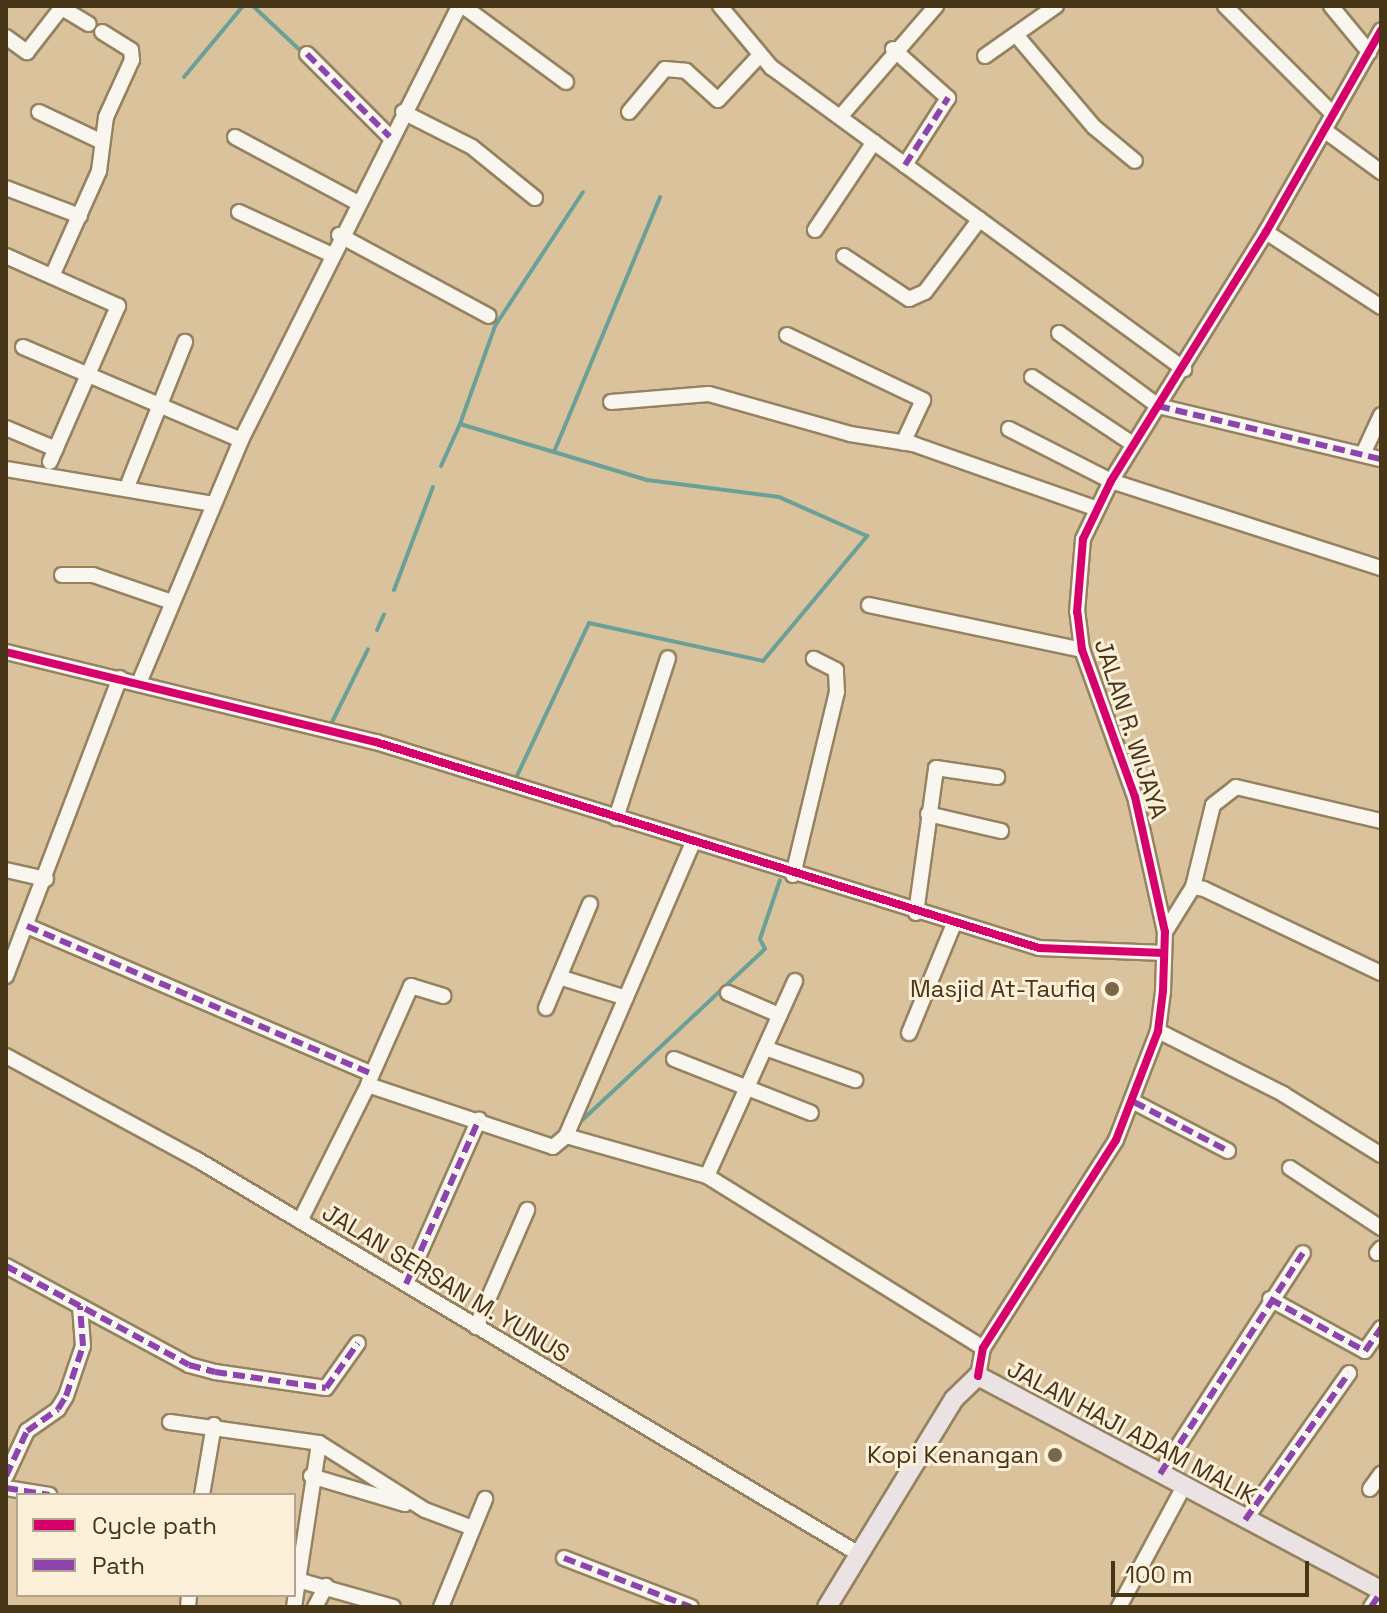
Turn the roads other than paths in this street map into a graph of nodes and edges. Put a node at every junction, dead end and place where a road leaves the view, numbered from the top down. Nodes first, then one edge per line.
1 (461, 6) edge
2 (720, 6) edge
3 (936, 6) edge
4 (1056, 6) edge
5 (1225, 6) edge
6 (1331, 6) edge
7 (62, 7) edge
8 (89, 24) dead end
9 (1381, 30) edge
10 (102, 32) dead end
11 (1017, 36) junction
12 (6, 37) edge
13 (893, 49) junction
14 (1369, 52) junction
15 (307, 54) dead end
16 (760, 55) junction
17 (985, 56) dead end
18 (566, 82) dead end
19 (39, 112) dead end
20 (403, 112) junction
21 (629, 112) dead end
22 (1333, 114) junction
23 (840, 117) junction
24 (1324, 130) junction
25 (235, 137) dead end
26 (390, 137) junction
27 (100, 141) junction
28 (874, 142) junction
29 (1135, 161) dead end
30 (905, 165) junction
31 (1381, 172) edge
32 (6, 188) edge
33 (535, 198) dead end
34 (356, 202) junction
35 (239, 212) dead end
36 (80, 216) junction
37 (980, 219) junction
38 (815, 230) dead end
39 (1266, 232) junction
40 (339, 235) junction
41 (330, 254) junction
42 (6, 256) edge
43 (844, 256) dead end
44 (53, 274) junction
45 (1381, 307) edge
46 (489, 316) dead end
47 (1059, 333) dead end
48 (787, 335) dead end
49 (185, 342) dead end
50 (23, 347) dead end
51 (1184, 369) junction
52 (90, 374) junction
53 (1032, 377) dead end
54 (611, 402) dead end
55 (162, 405) junction
56 (1158, 406) junction
57 (1381, 415) edge
58 (6, 428) edge
59 (1009, 429) dead end
60 (241, 440) junction
61 (903, 443) junction
62 (1133, 444) junction
63 (1363, 454) junction
64 (1381, 459) edge
65 (6, 469) edge
66 (1111, 481) junction
67 (129, 482) dead end
68 (213, 504) junction
69 (1095, 508) junction
70 (1381, 568) edge
71 (62, 575) dead end
72 (172, 602) junction
73 (869, 605) dead end
74 (1082, 650) junction
75 (6, 652) edge
76 (668, 658) dead end
77 (814, 659) dead end
78 (120, 678) junction
79 (139, 683) junction
80 (997, 777) dead end
81 (928, 814) junction
82 (616, 818) junction
83 (1381, 821) edge
84 (1001, 831) dead end
85 (693, 843) junction
86 (6, 870) edge
87 (793, 875) junction
88 (46, 879) junction
89 (1193, 887) junction
90 (590, 904) dead end
91 (916, 913) junction
92 (954, 924) junction
93 (27, 926) junction
94 (1165, 932) junction
95 (1164, 953) junction
96 (9, 958) edge
97 (1381, 973) edge
98 (6, 976) edge
99 (559, 977) junction
100 (795, 981) dead end
101 (728, 993) dead end
102 (444, 996) dead end
103 (626, 998) junction
104 (546, 1008) dead end
105 (779, 1015) junction
106 (1158, 1031) junction
107 (909, 1033) dead end
108 (765, 1048) junction
109 (6, 1056) edge
110 (674, 1059) dead end
111 (370, 1080) junction
112 (855, 1080) dead end
113 (746, 1088) junction
114 (1134, 1102) junction
115 (811, 1113) dead end
116 (479, 1119) junction
117 (566, 1136) junction
118 (1228, 1151) dead end
119 (1381, 1155) edge
120 (1290, 1168) dead end
121 (707, 1176) junction
122 (527, 1210) dead end
123 (300, 1221) junction
124 (1381, 1228) edge
125 (1303, 1253) dead end
126 (6, 1266) edge
127 (406, 1284) junction
128 (1270, 1299) junction
129 (80, 1306) junction
130 (476, 1327) junction
131 (1381, 1328) edge
132 (358, 1343) dead end
133 (983, 1348) junction
134 (1349, 1373) dead end
135 (978, 1376) junction
136 (170, 1422) dead end
137 (214, 1425) junction
138 (319, 1443) junction
139 (1160, 1474) junction
140 (1381, 1474) edge
141 (6, 1476) edge
142 (311, 1476) junction
143 (6, 1488) edge
144 (1183, 1488) junction
145 (1370, 1489) dead end
146 (37, 1493) edge
147 (202, 1493) edge
148 (485, 1499) dead end
149 (425, 1510) junction
150 (1245, 1520) junction
151 (473, 1528) junction
152 (859, 1554) junction
153 (564, 1558) dead end
154 (296, 1567) edge
155 (296, 1579) edge
156 (326, 1586) junction
157 (1381, 1591) edge
158 (315, 1607) edge
159 (393, 1607) edge
160 (441, 1607) edge
161 (691, 1607) edge
162 (827, 1607) edge
163 (1119, 1607) edge
164 (1371, 1607) edge

1 - 18 street
1 - 20 street
2 - 16 street
3 - 13 street
4 - 11 street
5 - 22 street
6 - 14 street
7 - 8 street
7 - 12 street
9 - 14 street, JALAN R. WIJAYA
10 - 27 street
11 - 17 street
11 - 29 street
13 - 23 street
13 - 30 street
14 - 22 street, JALAN R. WIJAYA
15 - 26 street
16 - 21 street
16 - 23 street
19 - 27 street
20 - 26 street
20 - 33 street
22 - 24 street, JALAN R. WIJAYA
23 - 28 street
24 - 31 street
24 - 39 street, JALAN R. WIJAYA
25 - 34 street
26 - 34 street
27 - 36 street
28 - 30 street
28 - 38 street
30 - 37 street
32 - 36 street
34 - 40 street
35 - 41 street
36 - 44 street
37 - 43 street
37 - 51 street
39 - 45 street
39 - 51 street, JALAN R. WIJAYA
40 - 41 street
40 - 46 street
41 - 60 street
42 - 44 street
44 - 52 street
47 - 56 street
48 - 61 street
49 - 55 street
50 - 52 street
51 - 56 street, JALAN R. WIJAYA
52 - 55 street
52 - 58 street
53 - 62 street
54 - 61 street
55 - 60 street
55 - 67 street
56 - 62 street, JALAN R. WIJAYA
56 - 63 street
57 - 63 street
59 - 66 street
60 - 68 street
61 - 69 street
62 - 66 street, JALAN R. WIJAYA
63 - 64 street
65 - 68 street
66 - 69 street, JALAN R. WIJAYA
66 - 70 street
68 - 72 street
69 - 74 street, JALAN R. WIJAYA
71 - 72 street
72 - 79 street
73 - 74 street
74 - 94 street, JALAN R. WIJAYA
75 - 78 street
76 - 82 street
77 - 87 street
78 - 79 street
78 - 88 street
79 - 82 street
80 - 81 street
81 - 84 street
81 - 91 street
82 - 85 street
83 - 89 street
85 - 87 street
85 - 103 street
86 - 88 street
87 - 91 street
88 - 93 street
89 - 94 street
89 - 97 street
90 - 99 street
91 - 92 street
92 - 95 street
92 - 107 street
93 - 96 street
93 - 111 street
94 - 95 street, JALAN R. WIJAYA
95 - 106 street, JALAN R. WIJAYA
96 - 98 street
99 - 103 street
99 - 104 street
100 - 105 street
101 - 105 street
102 - 111 street
103 - 117 street
105 - 108 street
106 - 114 street, JALAN R. WIJAYA
106 - 119 street
108 - 112 street
108 - 113 street
109 - 123 street, JALAN SERSAN M. YUNUS
110 - 113 street
111 - 116 street
111 - 123 street
113 - 115 street
113 - 121 street
114 - 118 street
114 - 133 street, JALAN R. WIJAYA
116 - 117 street
116 - 127 street
117 - 121 street
120 - 124 street
121 - 133 street
122 - 130 street
123 - 127 street, JALAN SERSAN M. YUNUS
125 - 128 street
126 - 129 street
127 - 130 street, JALAN SERSAN M. YUNUS
128 - 131 street
128 - 139 street
129 - 132 street
129 - 141 street
130 - 152 street, JALAN SERSAN M. YUNUS
133 - 135 street, JALAN R. WIJAYA
134 - 150 street
135 - 139 main road, JALAN HAJI ADAM MALIK
135 - 152 main road, JALAN HAJI ADAM MALIK
136 - 137 street
137 - 138 street
137 - 147 street
138 - 142 street
138 - 149 street
139 - 144 main road, JALAN HAJI ADAM MALIK
140 - 145 street
142 - 149 street
142 - 154 street
143 - 146 street
144 - 150 main road, JALAN HAJI ADAM MALIK
144 - 163 street
148 - 151 street
149 - 151 street
150 - 157 main road, JALAN HAJI ADAM MALIK
151 - 160 street
152 - 162 main road, JALAN HAJI ADAM MALIK
153 - 161 street
155 - 156 street
156 - 158 street
156 - 159 street
157 - 164 street

